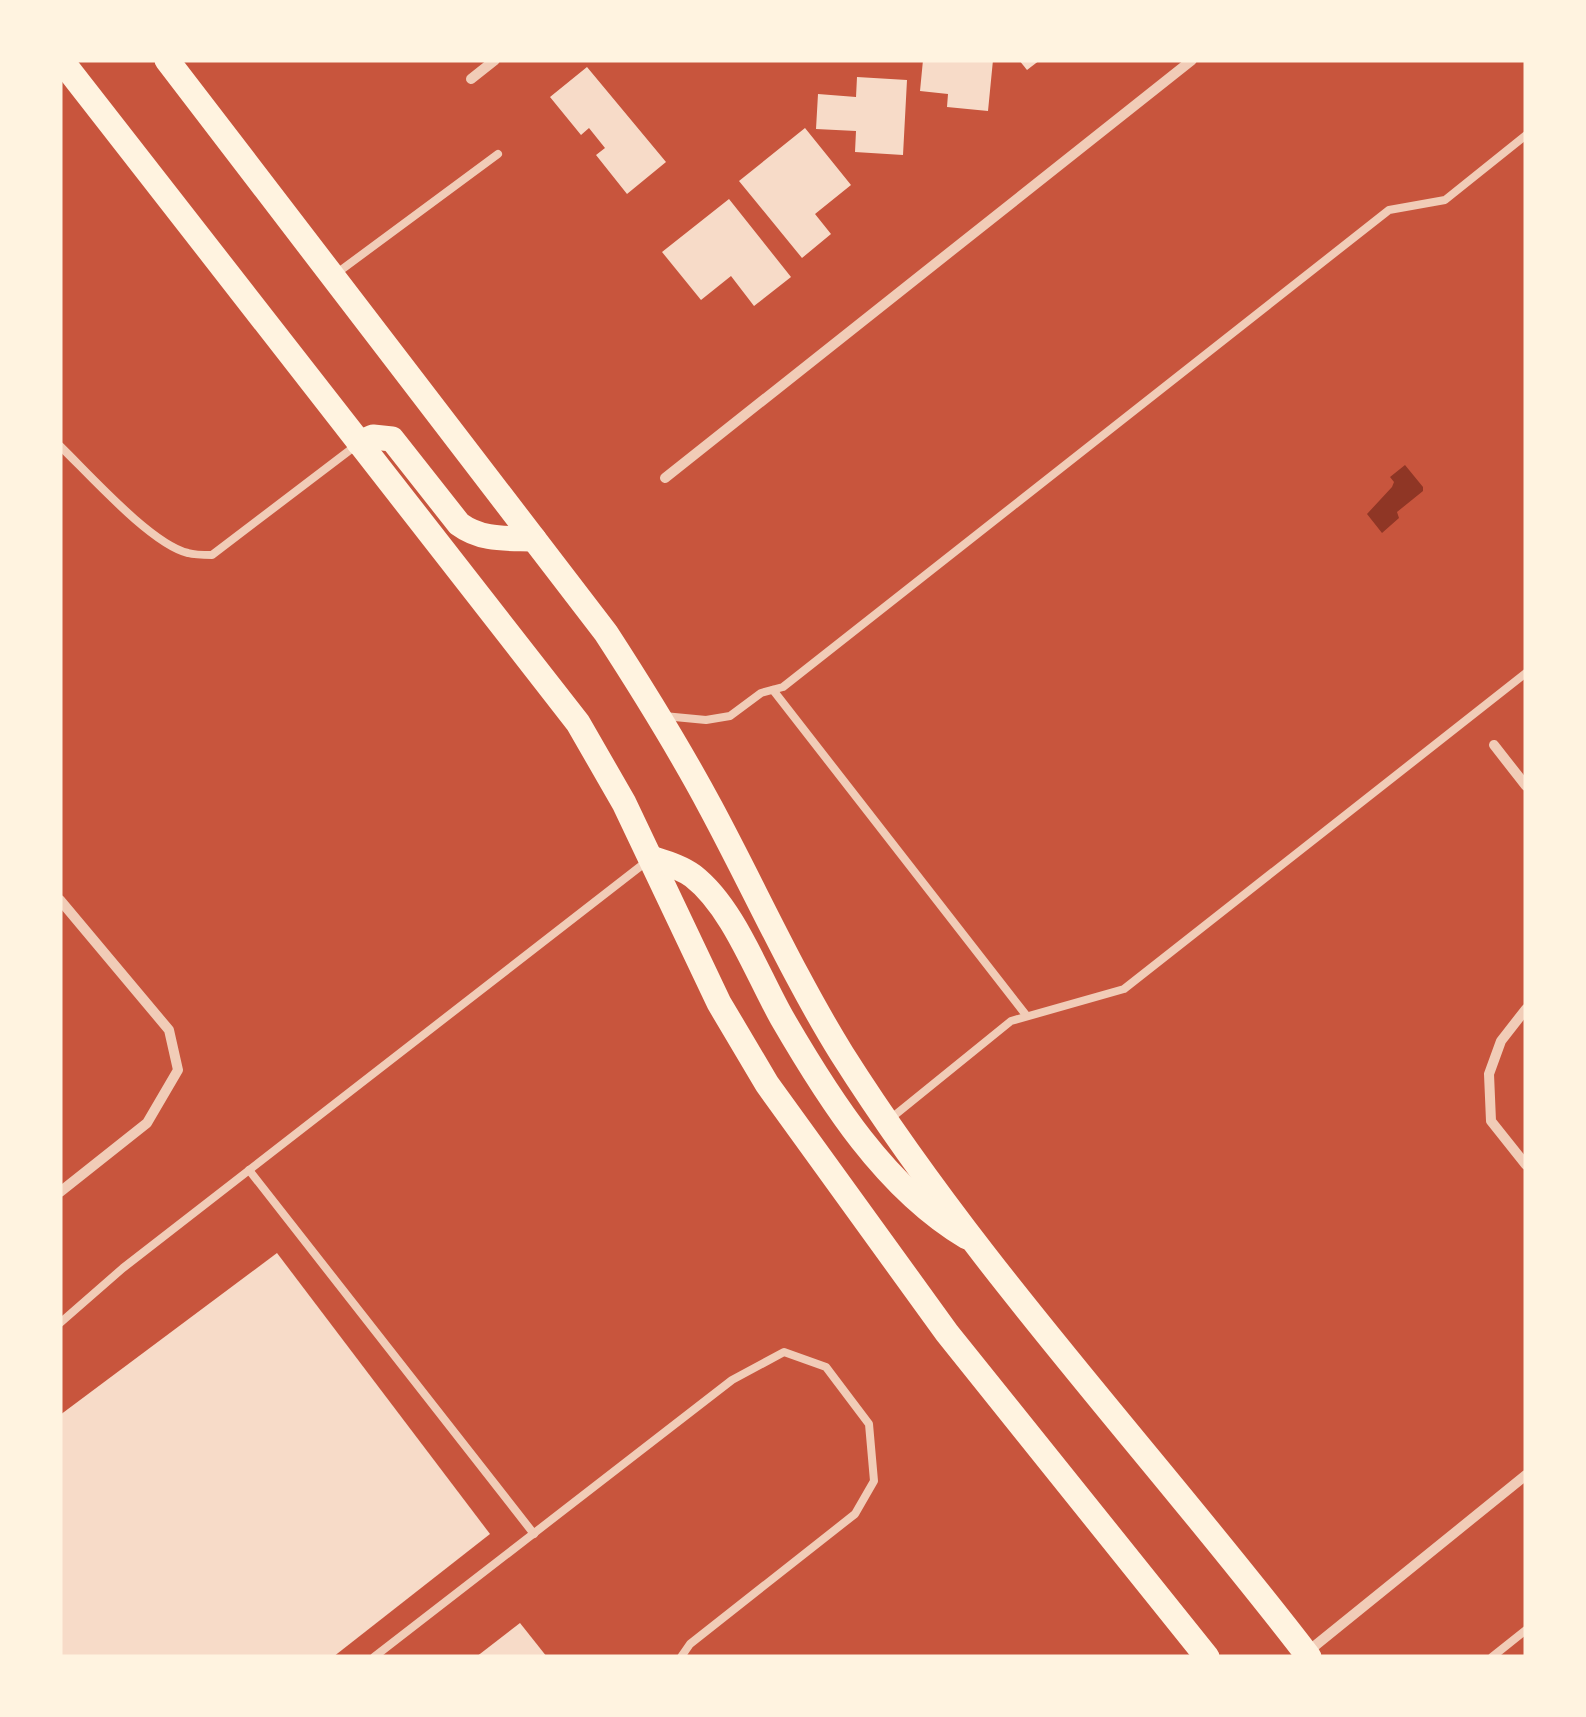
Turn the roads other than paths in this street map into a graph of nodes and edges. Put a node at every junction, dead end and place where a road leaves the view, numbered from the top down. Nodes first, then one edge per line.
1 (61, 60) edge
2 (167, 60) edge
3 (495, 60) edge
4 (1192, 60) edge
5 (471, 79) dead end
6 (1526, 135) edge
7 (498, 154) dead end
8 (333, 276) junction
9 (359, 443) junction
10 (60, 446) edge
11 (665, 478) dead end
12 (534, 538) junction
13 (1526, 673) edge
14 (773, 690) junction
15 (659, 715) junction
16 (1494, 745) dead end
17 (1526, 786) edge
18 (651, 858) junction
19 (60, 900) edge
20 (1526, 1008) edge
21 (1026, 1015) junction
22 (888, 1121) junction
23 (1526, 1164) edge
24 (249, 1170) junction
25 (60, 1192) edge
26 (976, 1242) junction
27 (60, 1324) edge
28 (1526, 1476) edge
29 (534, 1534) junction
30 (1526, 1630) edge
31 (1305, 1656) edge
32 (374, 1657) edge
33 (681, 1657) edge
34 (1207, 1657) edge
35 (1492, 1657) edge

1 - 9 main road
2 - 8 main road
3 - 5 street
4 - 11 street
6 - 14 lane
7 - 8 lane
8 - 12 main road
9 - 10 lane
9 - 12 main road
9 - 18 main road
12 - 15 main road
13 - 21 lane
14 - 15 lane
14 - 21 lane
15 - 22 main road
16 - 17 street
18 - 24 lane
18 - 26 main road
18 - 34 main road
19 - 25 street
20 - 23 street
21 - 22 lane
22 - 26 main road
24 - 27 lane
24 - 29 lane
26 - 31 main road
28 - 31 street
29 - 32 lane
29 - 33 lane
30 - 35 lane

